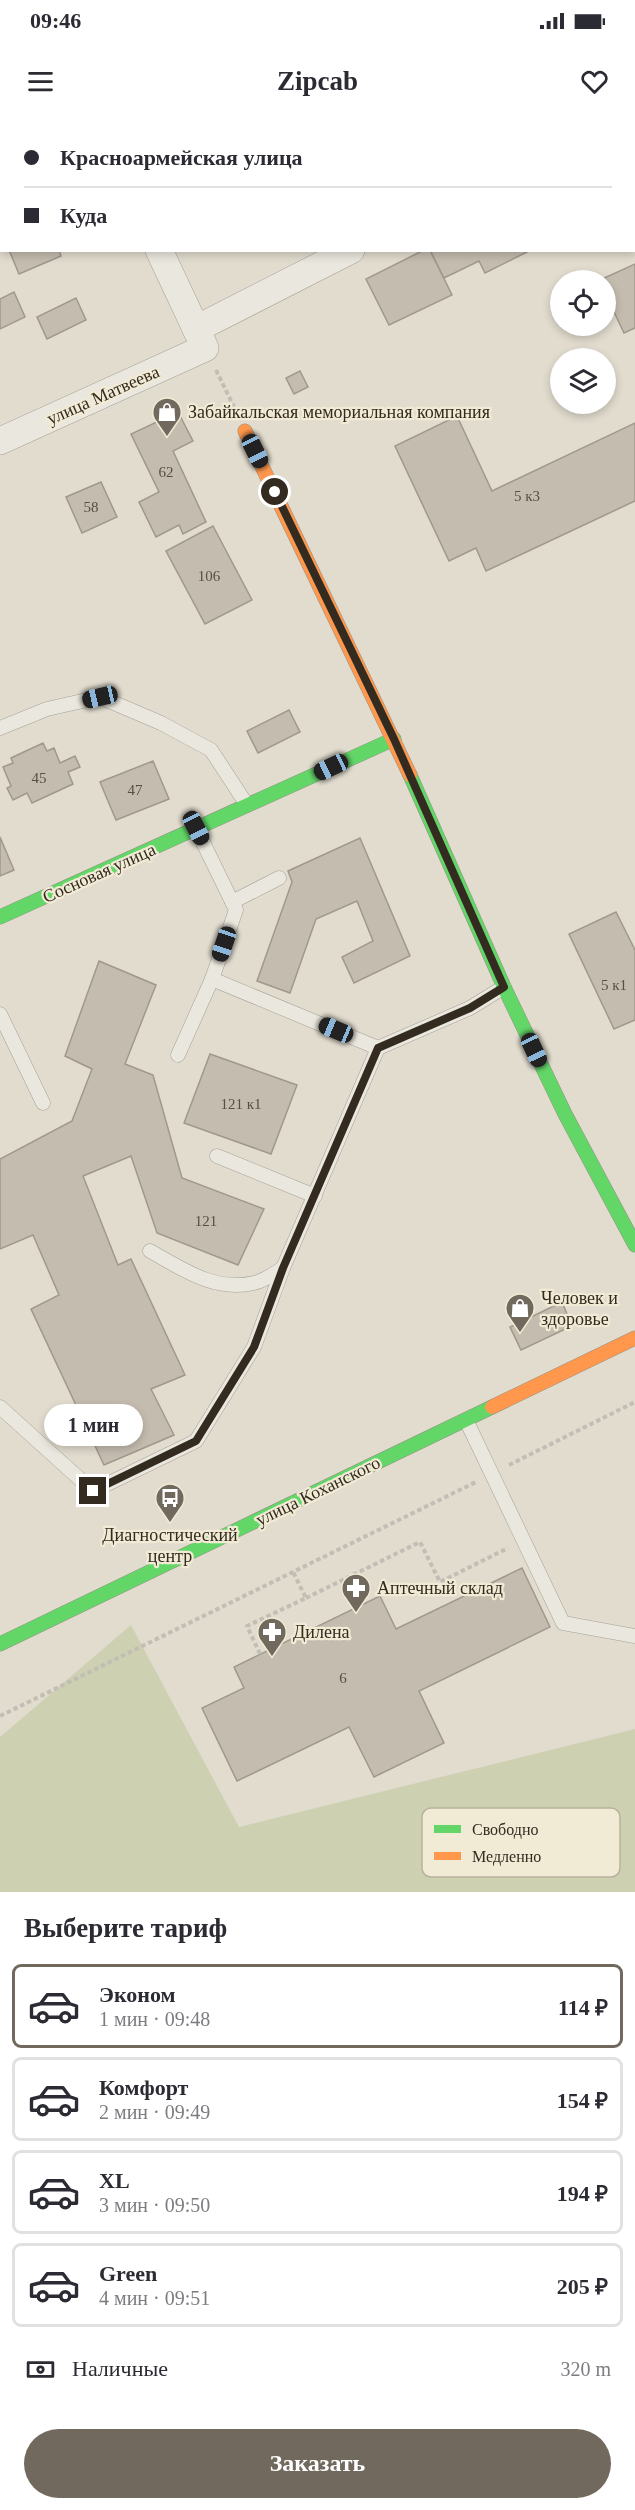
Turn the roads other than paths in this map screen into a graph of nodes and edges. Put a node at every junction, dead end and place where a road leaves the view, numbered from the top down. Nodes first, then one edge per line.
1 (160, 252) edge
2 (348, 252) edge
3 (201, 339) junction
4 (245, 430) road end
5 (0, 441) edge
6 (0, 728) edge
7 (394, 739) junction
8 (247, 805) junction
9 (196, 828) junction
10 (279, 878) dead end
11 (232, 902) junction
12 (0, 917) edge
13 (212, 979) junction
14 (504, 987) junction
15 (0, 1014) edge
16 (378, 1048) junction
17 (178, 1055) dead end
18 (43, 1103) dead end
19 (217, 1156) dead end
20 (315, 1196) junction
21 (635, 1245) edge
22 (150, 1251) dead end
23 (283, 1268) junction
24 (635, 1338) edge
25 (0, 1407) edge
26 (465, 1420) junction
27 (635, 1635) edge
28 (0, 1644) edge

1 - 3 street
2 - 3 street, улица Матвеева
3 - 5 street, улица Матвеева
4 - 7 street
6 - 8 lane
7 - 8 street, Сосновая улица
7 - 14 street
8 - 9 street, Сосновая улица
9 - 11 lane
9 - 12 street, Сосновая улица
10 - 11 lane
11 - 13 lane
13 - 16 lane
13 - 17 lane
14 - 16 lane
14 - 21 street
15 - 18 lane
16 - 20 lane
19 - 20 lane
20 - 23 lane
22 - 23 lane
23 - 25 lane
24 - 26 street, улица Коханского
26 - 27 lane
26 - 28 street, улица Коханского

